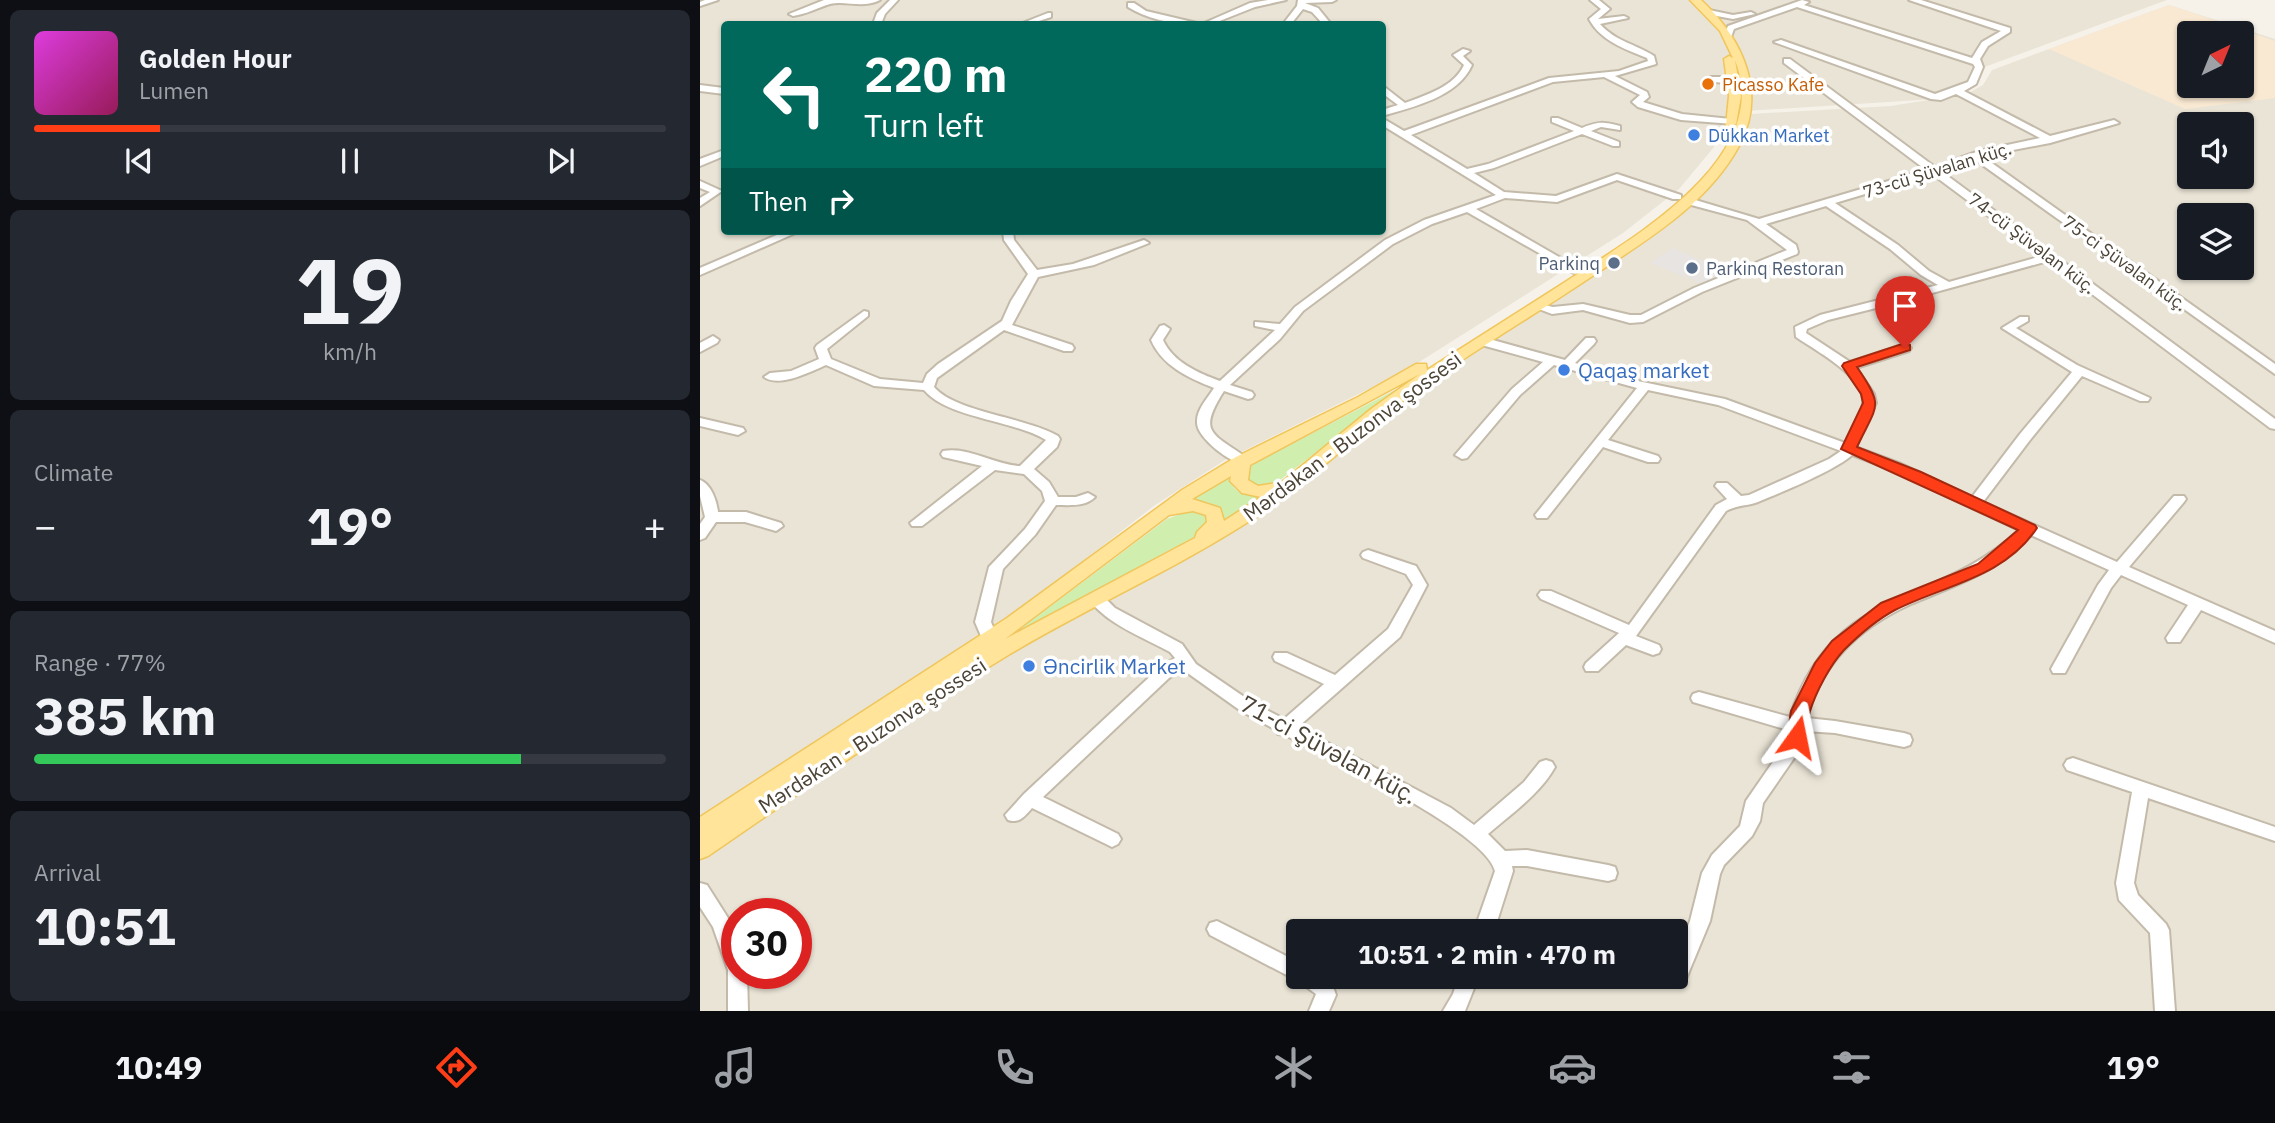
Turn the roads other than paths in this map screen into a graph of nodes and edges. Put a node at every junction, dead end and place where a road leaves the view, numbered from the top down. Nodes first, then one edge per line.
1 (714, 0) edge
2 (829, 0) edge
3 (876, 0) edge
4 (894, 0) edge
5 (1282, 0) edge
6 (1332, 0) edge
7 (1594, 0) edge
8 (1684, 0) edge
9 (1695, 0) edge
10 (1811, 0) edge
11 (1913, 0) edge
12 (1301, 2) edge
13 (1795, 2) edge
14 (700, 4) edge
15 (1131, 5) dead end
16 (1709, 12) junction
17 (793, 14) dead end
18 (1048, 15) dead end
19 (1624, 18) dead end
20 (878, 21) edge
21 (1032, 21) edge
22 (1182, 21) edge
23 (1213, 21) edge
24 (1289, 21) edge
25 (1324, 21) edge
26 (1594, 22) junction
27 (1728, 35) junction
28 (1778, 42) dead end
29 (1650, 44) dead end
30 (1466, 51) dead end
31 (1646, 55) junction
32 (1787, 61) dead end
33 (1977, 62) junction
34 (1604, 74) junction
35 (1734, 79) junction
36 (1712, 80) dead end
37 (700, 88) edge
38 (721, 91) edge
39 (1386, 91) edge
40 (1958, 91) junction
41 (1404, 106) junction
42 (1386, 112) edge
43 (1555, 120) dead end
44 (1731, 122) junction
45 (1386, 123) edge
46 (2114, 123) dead end
47 (1617, 128) dead end
48 (1581, 132) junction
49 (1404, 134) junction
50 (2050, 139) junction
51 (1616, 144) dead end
52 (721, 154) edge
53 (1976, 156) junction
54 (700, 163) edge
55 (1934, 170) junction
56 (1469, 171) junction
57 (700, 184) edge
58 (1502, 195) junction
59 (1682, 199) junction
60 (1827, 202) junction
61 (700, 203) edge
62 (1469, 209) junction
63 (1760, 222) junction
64 (786, 235) edge
65 (1008, 235) edge
66 (1144, 243) dead end
67 (2051, 257) junction
68 (1574, 270) junction
69 (700, 272) edge
70 (1034, 274) junction
71 (1947, 285) junction
72 (1537, 306) junction
73 (864, 314) dead end
74 (2024, 319) dead end
75 (1259, 324) dead end
76 (1004, 326) junction
77 (1282, 328) junction
78 (1164, 329) dead end
79 (713, 340) dead end
80 (1482, 341) junction
81 (1590, 341) dead end
82 (700, 348) edge
83 (1068, 348) dead end
84 (1905, 348) dead end
85 (826, 360) junction
86 (1551, 361) junction
87 (1567, 365) junction
88 (1849, 366) junction
89 (2275, 370) edge
90 (2080, 371) junction
91 (770, 377) dead end
92 (1645, 386) junction
93 (928, 387) junction
94 (1220, 387) junction
95 (1248, 395) dead end
96 (2144, 398) dead end
97 (700, 422) edge
98 (2275, 425) edge
99 (738, 431) dead end
100 (1602, 442) junction
101 (1848, 449) junction
102 (948, 454) dead end
103 (1462, 455) dead end
104 (1653, 458) dead end
105 (1242, 461) junction
106 (993, 465) junction
107 (1026, 470) junction
108 (1308, 472) junction
109 (700, 484) edge
110 (1722, 486) dead end
111 (1088, 497) dead end
112 (2179, 499) dead end
113 (1052, 501) junction
114 (1738, 501) junction
115 (1975, 503) junction
116 (1542, 515) dead end
117 (712, 517) junction
118 (917, 523) dead end
119 (776, 526) dead end
120 (2029, 528) junction
121 (700, 535) edge
122 (1128, 536) junction
123 (1368, 555) dead end
124 (1163, 563) junction
125 (2117, 568) junction
126 (1546, 595) dead end
127 (1096, 598) junction
128 (2197, 604) junction
129 (2274, 634) edge
130 (1628, 635) junction
131 (2174, 638) dead end
132 (990, 639) junction
133 (1653, 649) dead end
134 (1281, 657) dead end
135 (1183, 661) junction
136 (1592, 667) dead end
137 (2059, 669) dead end
138 (1336, 683) junction
139 (1699, 698) dead end
140 (1798, 723) junction
141 (1284, 729) junction
142 (1904, 740) dead end
143 (2073, 765) dead end
144 (1546, 767) dead end
145 (2141, 788) junction
146 (1030, 799) junction
147 (1014, 815) dead end
148 (700, 829) edge
149 (2275, 834) edge
150 (1476, 835) junction
151 (1112, 839) dead end
152 (700, 849) edge
153 (1501, 859) junction
154 (1608, 873) dead end
155 (700, 891) edge
156 (1489, 919) edge
157 (721, 923) edge
158 (1217, 929) dead end
159 (1688, 950) edge
160 (1286, 966) edge
161 (737, 989) edge
162 (1324, 989) edge
163 (1464, 989) edge
164 (738, 1011) edge
165 (1319, 1011) edge
166 (1453, 1011) edge
167 (2165, 1011) edge

1 - 14 street
2 - 3 street
2 - 17 street
4 - 20 street
5 - 23 street
6 - 12 street
7 - 26 street
8 - 35 main road
9 - 16 main road, Mərdəkan - Buzonva şossesi
10 - 13 street
11 - 33 street
12 - 24 street
12 - 25 street
13 - 16 street
13 - 27 street
13 - 33 street
15 - 22 street
16 - 27 main road, Mərdəkan - Buzonva şossesi
18 - 21 street
19 - 26 street
26 - 31 street
27 - 59 main road, Mərdəkan - Buzonva şossesi
28 - 40 street
29 - 31 street
30 - 41 street
31 - 34 street
32 - 55 street, 74-cü Şüvəlan küç.
33 - 40 street
34 - 44 street
34 - 49 street
35 - 36 street
35 - 44 main road
37 - 38 street
39 - 41 street
40 - 50 street
41 - 42 street
43 - 48 street
44 - 59 main road
45 - 49 street
46 - 50 street, 73-cü Şüvəlan küç.
47 - 48 street
48 - 51 street
48 - 56 street
49 - 56 street
50 - 53 street, 73-cü Şüvəlan küç.
52 - 54 street
53 - 55 street, 73-cü Şüvəlan küç.
53 - 89 street, 75-ci Şüvəlan küç.
55 - 60 street, 73-cü Şüvəlan küç.
55 - 67 street, 74-cü Şüvəlan küç.
56 - 58 street
57 - 61 street
58 - 59 street
58 - 62 street
59 - 63 street
59 - 68 main road
59 - 72 main road, Mərdəkan - Buzonva şossesi
60 - 63 street, 73-cü Şüvəlan küç.
60 - 71 street
62 - 68 street
62 - 77 street
63 - 72 street
64 - 69 street
65 - 70 street
66 - 70 street
67 - 71 street
67 - 98 street, 74-cü Şüvəlan küç.
68 - 105 main road
70 - 76 street
71 - 88 street
72 - 80 main road, Mərdəkan - Buzonva şossesi
73 - 85 street
74 - 90 street
75 - 77 street
76 - 83 street
76 - 93 street
77 - 94 street
78 - 94 street
79 - 82 street
80 - 86 street
80 - 108 main road, Mərdəkan - Buzonva şossesi
81 - 87 street
84 - 88 street
85 - 91 street
85 - 93 street
86 - 87 street
86 - 103 street
87 - 92 street
88 - 101 street
90 - 96 street
90 - 115 street
92 - 100 street
92 - 101 street
93 - 107 street
94 - 95 street
94 - 105 street
97 - 99 street
100 - 104 street
100 - 116 street
101 - 114 street
101 - 115 street
102 - 106 street
105 - 108 main road
105 - 122 main road
106 - 107 street
106 - 118 street
107 - 113 street
108 - 124 main road, Mərdəkan - Buzonva şossesi
109 - 117 street
110 - 114 street
111 - 113 street
112 - 125 street
113 - 132 street
114 - 130 street
115 - 120 street
117 - 119 street
117 - 121 street
120 - 125 street
120 - 140 street
122 - 124 main road
122 - 132 main road
123 - 138 street
124 - 127 main road, Mərdəkan - Buzonva şossesi
125 - 128 street
125 - 137 street
126 - 130 street
127 - 135 street, 71-ci Şüvəlan küç.
127 - 152 main road, Mərdəkan - Buzonva şossesi
128 - 129 street
128 - 131 street
130 - 133 street
130 - 136 street
132 - 148 main road
134 - 138 street
135 - 141 street, 71-ci Şüvəlan küç.
135 - 146 street
138 - 141 street
139 - 140 street
140 - 142 street
140 - 159 street
141 - 150 street, 71-ci Şüvəlan küç.
143 - 145 street
144 - 150 street
145 - 149 street
145 - 167 street
146 - 147 street
146 - 151 street
150 - 153 street, 71-ci Şüvəlan küç.
153 - 154 street
153 - 156 street
155 - 157 street
158 - 160 street
161 - 164 street
162 - 165 street
163 - 166 street

